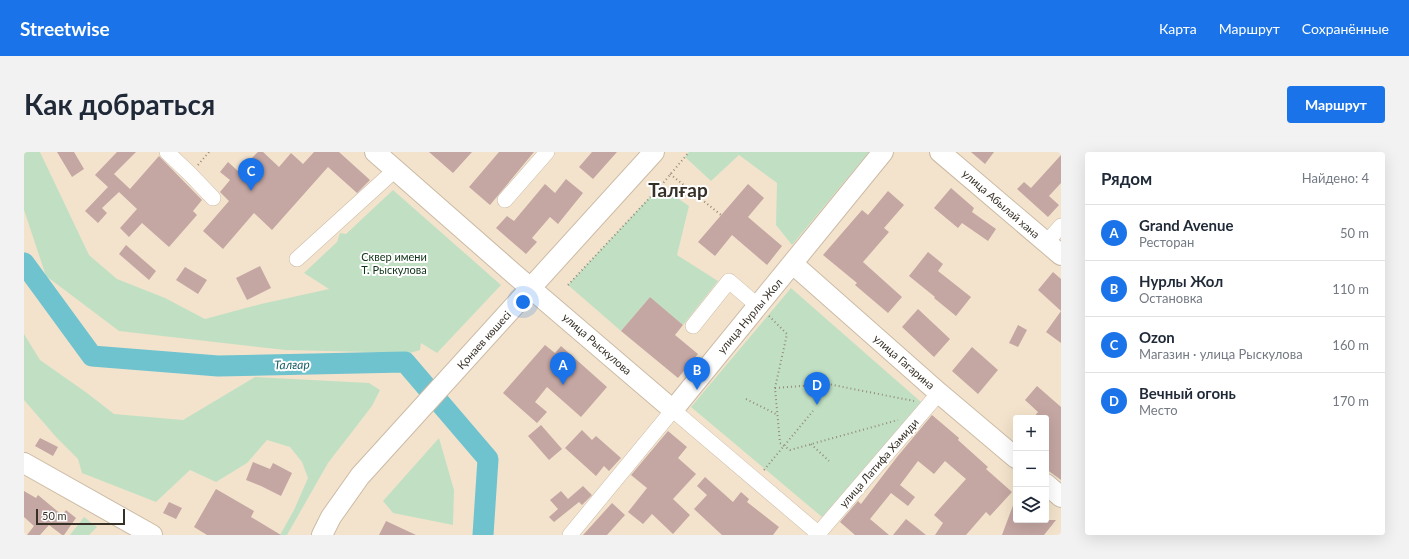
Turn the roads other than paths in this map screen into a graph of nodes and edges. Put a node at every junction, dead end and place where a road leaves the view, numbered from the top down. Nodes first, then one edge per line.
1 (167, 152) edge
2 (375, 152) edge
3 (547, 152) edge
4 (654, 152) edge
5 (883, 152) edge
6 (940, 152) edge
7 (395, 170) junction
8 (213, 198) dead end
9 (505, 200) dead end
10 (1061, 226) edge
11 (1046, 243) junction
12 (1061, 255) edge
13 (296, 259) dead end
14 (793, 264) junction
15 (531, 288) junction
16 (758, 306) junction
17 (693, 326) dead end
18 (934, 399) junction
19 (673, 410) junction
20 (1013, 455) edge
21 (24, 463) edge
22 (1049, 487) edge
23 (1061, 497) edge
24 (811, 532) edge
25 (152, 535) edge
26 (322, 535) edge
27 (570, 535) edge

1 - 8 street
2 - 7 main road, улица Рыскулова
3 - 9 street
4 - 15 main road, Қонаев көшесі
5 - 14 main road, улица Нурлы Жол
6 - 11 main road, улица Абылай хана
7 - 13 street
7 - 15 main road, улица Рыскулова
10 - 11 street
11 - 12 main road, улица Абылай хана
14 - 16 main road, улица Нурлы Жол
14 - 18 main road, улица Гагарина
15 - 19 main road, улица Рыскулова
15 - 26 main road, Қонаев көшесі
16 - 17 street
16 - 19 main road, улица Нурлы Жол
18 - 20 main road, улица Гагарина
18 - 24 street, улица Латифа Хамиди
19 - 24 street, улица Рыскулова
19 - 27 street, улица Нурлы Жол
21 - 25 main road
22 - 23 main road

